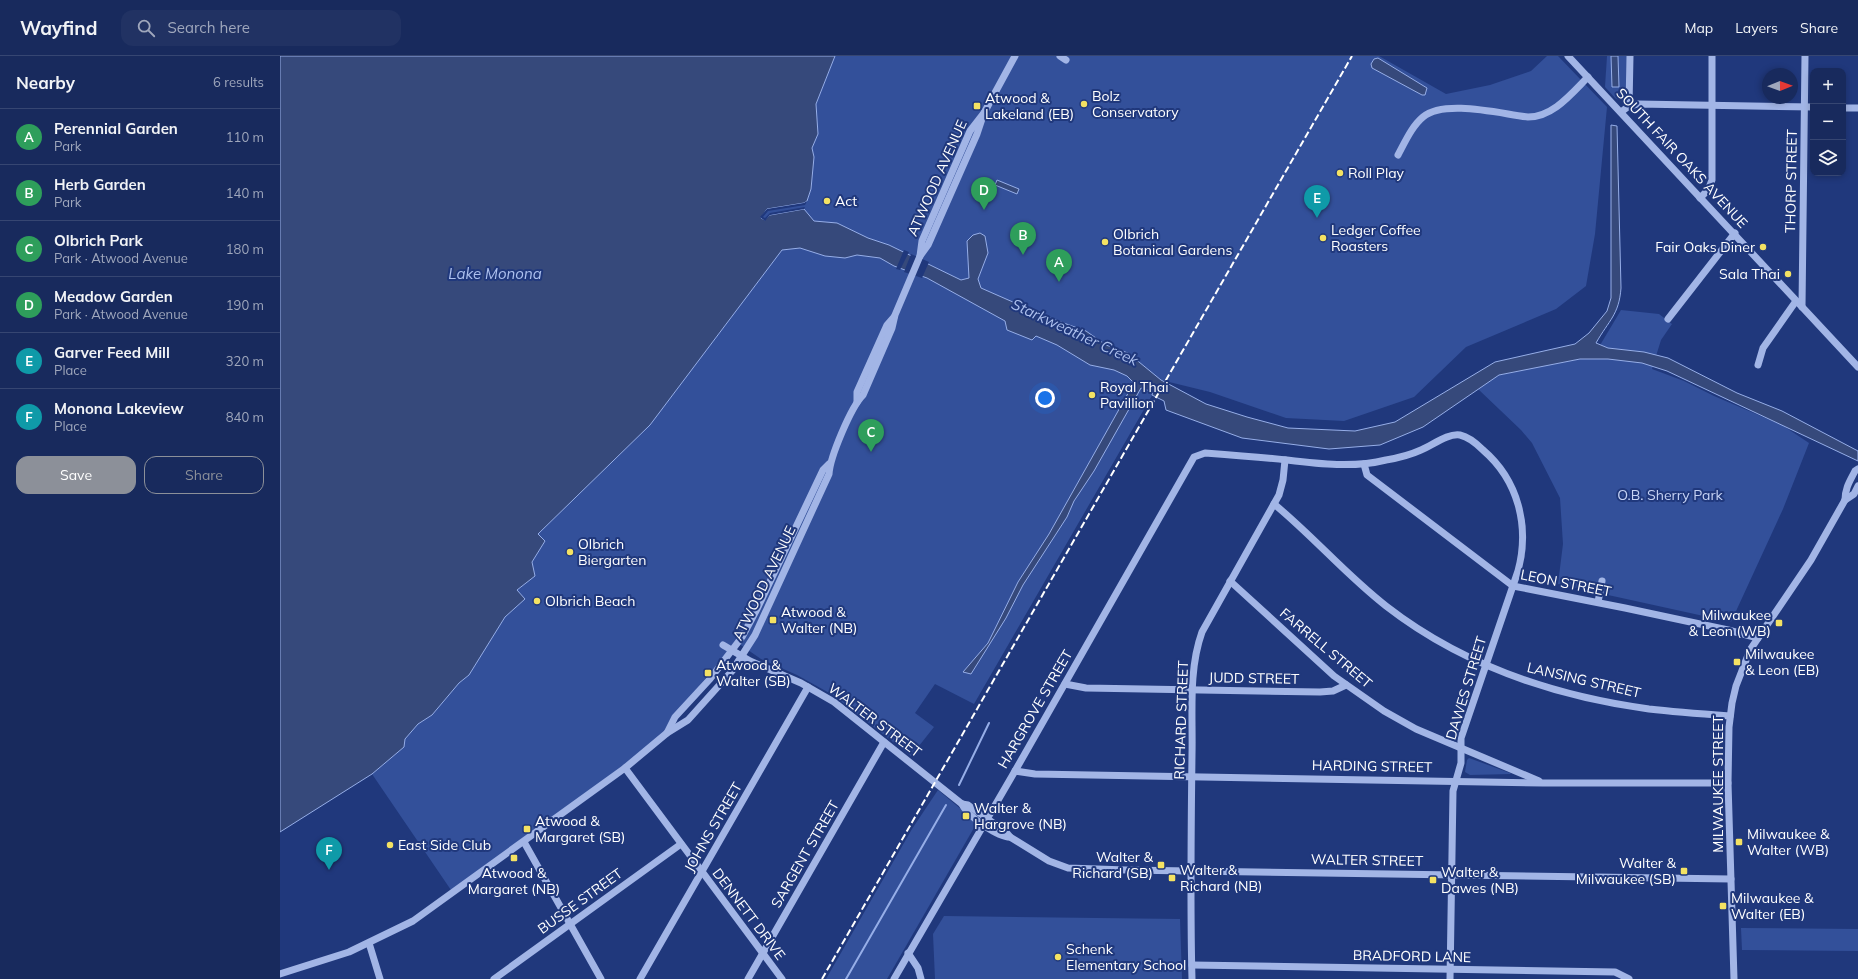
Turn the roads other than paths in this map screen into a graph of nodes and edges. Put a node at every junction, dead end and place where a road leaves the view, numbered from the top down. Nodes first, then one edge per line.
1 (1015, 56) edge
2 (1568, 56) edge
3 (1630, 56) edge
4 (1712, 56) edge
5 (1805, 56) edge
6 (1588, 77) junction
7 (1629, 106) junction
8 (1711, 106) junction
9 (1805, 107) junction
10 (1810, 107) edge
11 (1846, 108) edge
12 (1858, 108) edge
13 (1621, 112) junction
14 (1398, 154) dead end
15 (1700, 198) junction
16 (1734, 233) junction
17 (1796, 301) junction
18 (1802, 307) junction
19 (1668, 319) dead end
20 (1758, 365) dead end
21 (1858, 367) edge
22 (1285, 460) junction
23 (829, 464) junction
24 (1364, 464) junction
25 (1858, 470) edge
26 (1858, 486) edge
27 (1845, 500) junction
28 (1274, 504) junction
29 (1230, 581) junction
30 (1602, 581) dead end
31 (1513, 586) junction
32 (1598, 602) junction
33 (1758, 638) junction
34 (723, 646) dead end
35 (733, 651) junction
36 (742, 656) junction
37 (1486, 666) junction
38 (1065, 684) junction
39 (1346, 685) junction
40 (808, 687) junction
41 (1193, 689) junction
42 (1730, 716) junction
43 (667, 733) junction
44 (884, 742) junction
45 (1461, 748) junction
46 (625, 768) junction
47 (1015, 771) junction
48 (1192, 776) junction
49 (1456, 781) junction
50 (1543, 782) junction
51 (1728, 783) junction
52 (985, 822) junction
53 (524, 842) junction
54 (680, 844) junction
55 (1190, 871) junction
56 (702, 873) junction
57 (1451, 874) junction
58 (1731, 879) junction
59 (571, 924) junction
60 (369, 943) junction
61 (763, 953) junction
62 (908, 953) junction
63 (1192, 965) junction
64 (1450, 970) junction
65 (280, 974) edge
66 (380, 979) edge
67 (494, 979) edge
68 (600, 979) edge
69 (640, 979) edge
70 (748, 979) edge
71 (782, 979) edge
72 (894, 979) edge
73 (921, 979) edge
74 (1192, 979) edge
75 (1450, 979) edge
76 (1629, 979) edge
77 (1734, 979) edge

1 - 23 street, ATWOOD AVENUE
2 - 6 street, SOUTH FAIR OAKS AVENUE
3 - 7 street
4 - 8 street
5 - 9 street, THORP STREET
6 - 13 street, SOUTH FAIR OAKS AVENUE
6 - 14 street
7 - 8 street
7 - 13 street
8 - 9 street
8 - 15 street
9 - 10 street
9 - 18 street, THORP STREET
11 - 12 street
13 - 15 street, SOUTH FAIR OAKS AVENUE
15 - 16 street, SOUTH FAIR OAKS AVENUE
16 - 17 street, SOUTH FAIR OAKS AVENUE
16 - 19 street
17 - 18 street, SOUTH FAIR OAKS AVENUE
17 - 20 street
18 - 21 street, SOUTH FAIR OAKS AVENUE
22 - 24 street
22 - 28 street, RICHARD STREET
22 - 38 street, HARGROVE STREET
23 - 35 street, ATWOOD AVENUE
23 - 36 street, ATWOOD AVENUE
24 - 31 street, LEON STREET
24 - 31 street, DAWES STREET
25 - 27 street, MILWAUKEE STREET
26 - 27 street, MILWAUKEE STREET
27 - 33 street, MILWAUKEE STREET
28 - 29 street, RICHARD STREET
28 - 37 street, LANSING STREET
29 - 39 street, FARRELL STREET
29 - 41 street, RICHARD STREET
30 - 32 street
31 - 32 street, LEON STREET
31 - 37 street, DAWES STREET
32 - 33 street, LEON STREET
33 - 42 street, MILWAUKEE STREET
34 - 35 street, WALTER STREET
35 - 36 street, WALTER STREET
35 - 43 street, ATWOOD AVENUE
36 - 40 street, WALTER STREET
36 - 43 street, ATWOOD AVENUE
37 - 42 street, LANSING STREET
37 - 45 street, DAWES STREET
38 - 41 street, JUDD STREET
38 - 47 street, HARGROVE STREET
39 - 41 street, JUDD STREET
39 - 45 street, FARRELL STREET
40 - 44 street, WALTER STREET
40 - 56 street, JOHNS STREET
41 - 48 street, RICHARD STREET
42 - 51 street, MILWAUKEE STREET
43 - 46 street, ATWOOD AVENUE
44 - 52 street, WALTER STREET
44 - 61 street, SARGENT STREET
45 - 49 street, DAWES STREET
45 - 50 street, FARRELL STREET
46 - 53 street, ATWOOD AVENUE
46 - 54 street, DENNETT DRIVE
47 - 48 street, HARDING STREET
47 - 52 street, HARGROVE STREET
48 - 49 street, HARDING STREET
48 - 55 street, RICHARD STREET
49 - 50 street, HARDING STREET
49 - 57 street, DAWES STREET
50 - 51 street, HARDING STREET
51 - 58 street, MILWAUKEE STREET
52 - 55 street, WALTER STREET
52 - 62 street, HARGROVE STREET
53 - 59 street
53 - 60 street, ATWOOD AVENUE
54 - 56 street, DENNETT DRIVE
54 - 59 street, BUSSE STREET
55 - 57 street, WALTER STREET
55 - 63 street, RICHARD STREET
56 - 61 street, DENNETT DRIVE
56 - 69 street, JOHNS STREET
57 - 58 street, WALTER STREET
57 - 64 street, DAWES STREET
58 - 77 street, MILWAUKEE STREET
59 - 67 street, BUSSE STREET
59 - 68 street
60 - 65 street, ATWOOD AVENUE
60 - 66 street
61 - 70 street, SARGENT STREET
61 - 71 street, DENNETT DRIVE
62 - 72 street, HARGROVE STREET
62 - 73 street
63 - 64 street, BRADFORD LANE
63 - 74 street, RICHARD STREET
64 - 75 street, DAWES STREET
64 - 76 street, BRADFORD LANE

